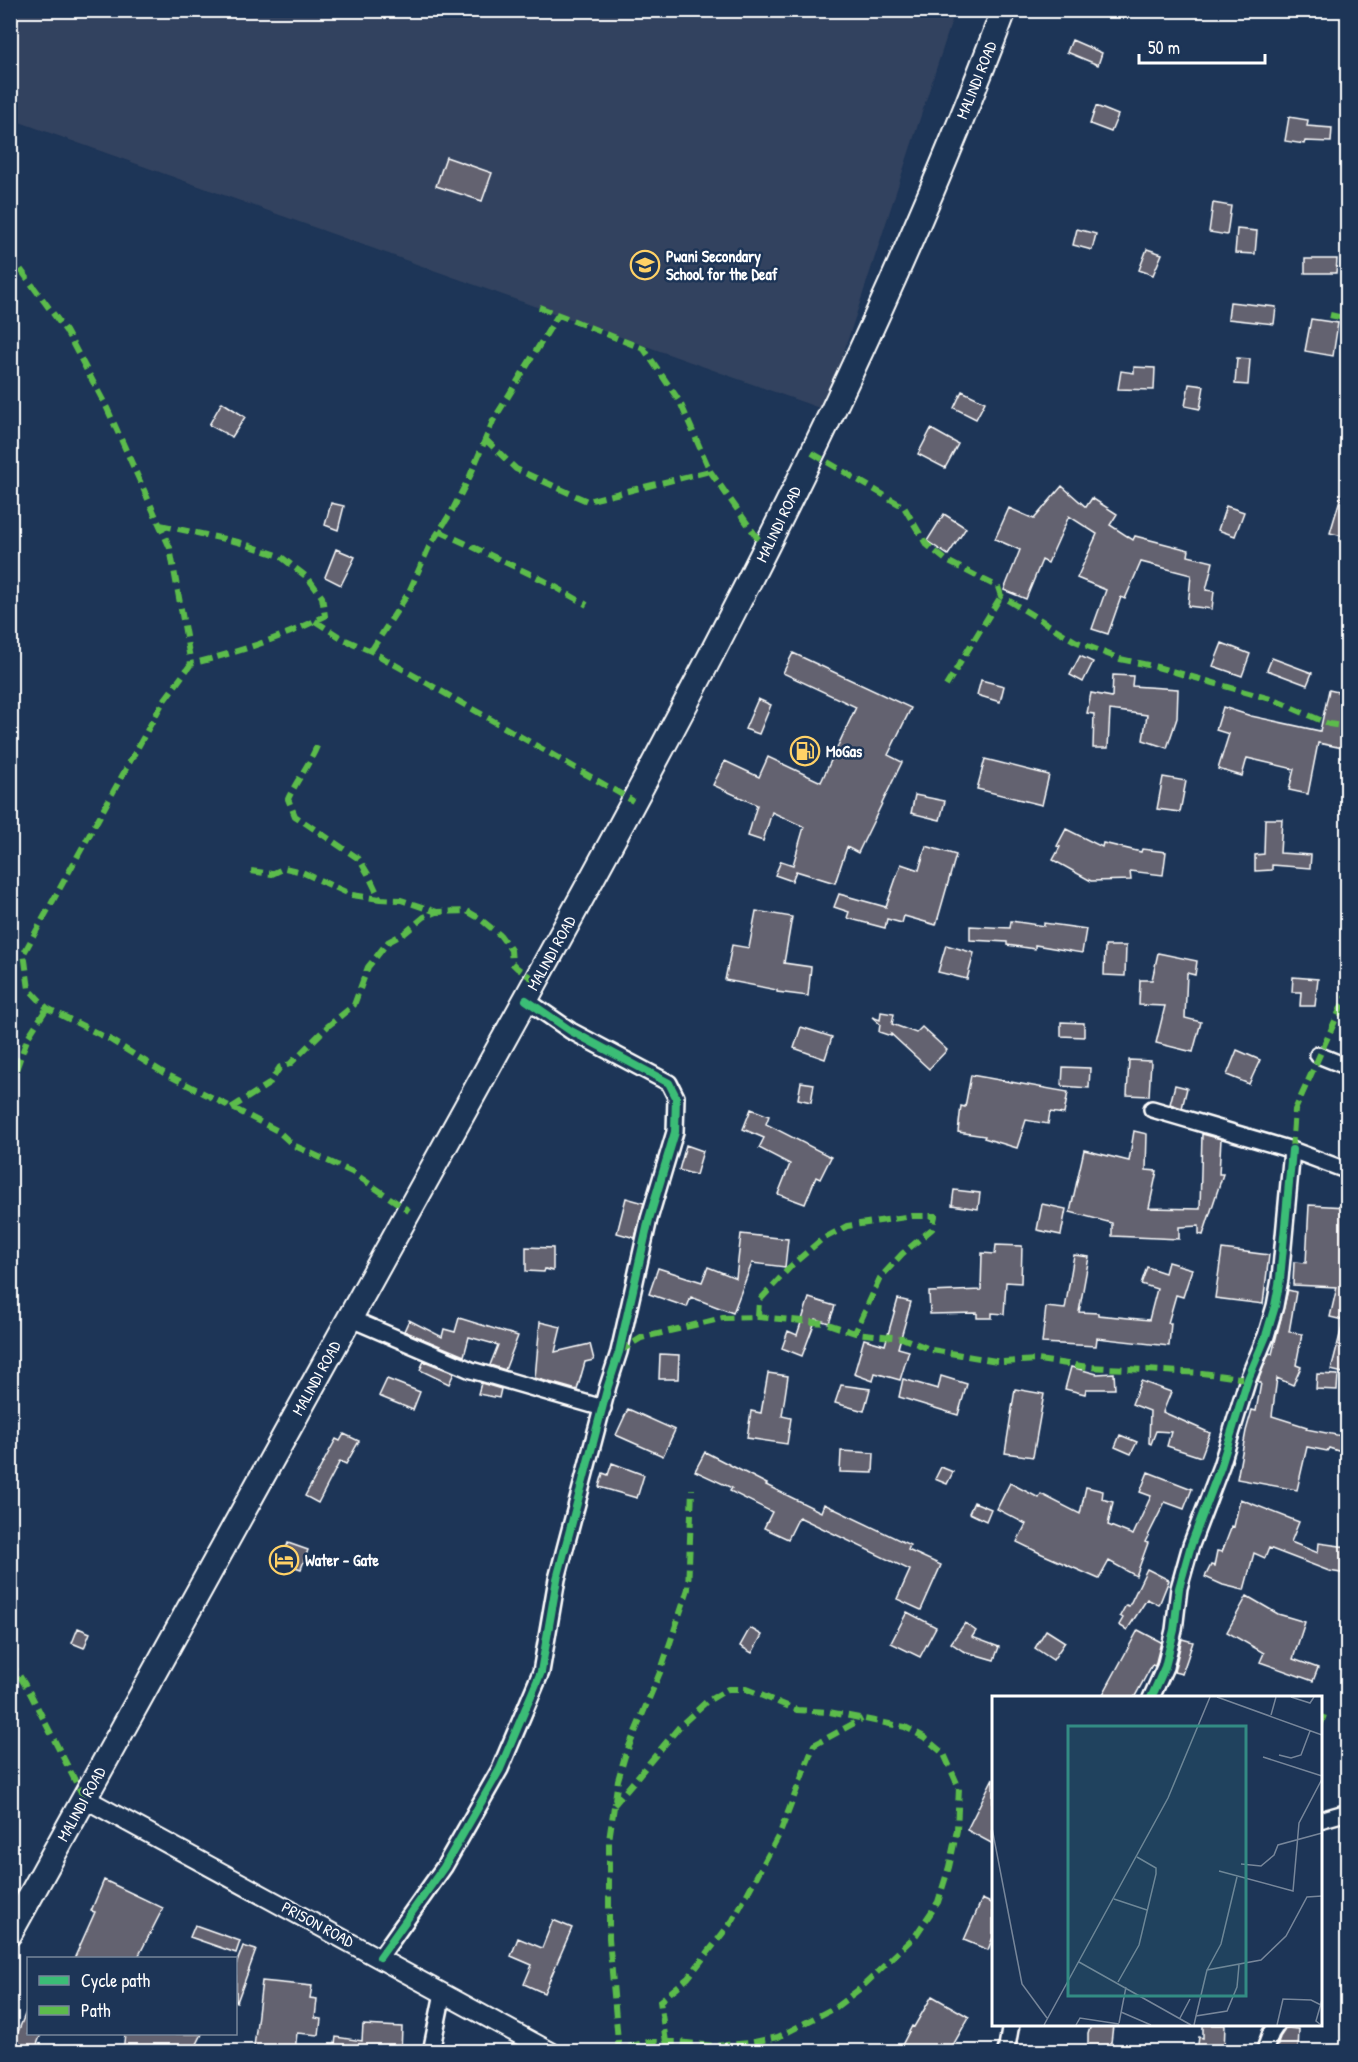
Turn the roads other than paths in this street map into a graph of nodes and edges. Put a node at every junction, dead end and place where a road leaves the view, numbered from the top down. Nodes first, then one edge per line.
1 (1004, 10) edge
2 (526, 1000) junction
3 (1318, 1055) dead end
4 (1347, 1067) edge
5 (1152, 1109) dead end
6 (1292, 1150) junction
7 (1347, 1171) edge
8 (349, 1318) junction
9 (603, 1407) junction
10 (1152, 1696) edge
11 (84, 1798) junction
12 (1347, 1812) edge
13 (1322, 1819) edge
14 (10, 1933) edge
15 (380, 1957) junction
16 (442, 1993) junction
17 (1011, 2026) edge
18 (1276, 2026) edge
19 (431, 2052) edge
20 (551, 2052) edge
21 (1006, 2052) edge
22 (1264, 2052) edge

1 - 2 highway, MALINDI ROAD
2 - 8 highway, MALINDI ROAD
2 - 9 street
3 - 4 street
5 - 6 street
6 - 7 street
6 - 10 street
8 - 9 street
8 - 11 highway, MALINDI ROAD
9 - 15 street
11 - 14 highway, MALINDI ROAD
11 - 15 street, PRISON ROAD
12 - 13 street
15 - 16 street, PRISON ROAD
16 - 19 street
16 - 20 street, PRISON ROAD
17 - 21 street
18 - 22 street

